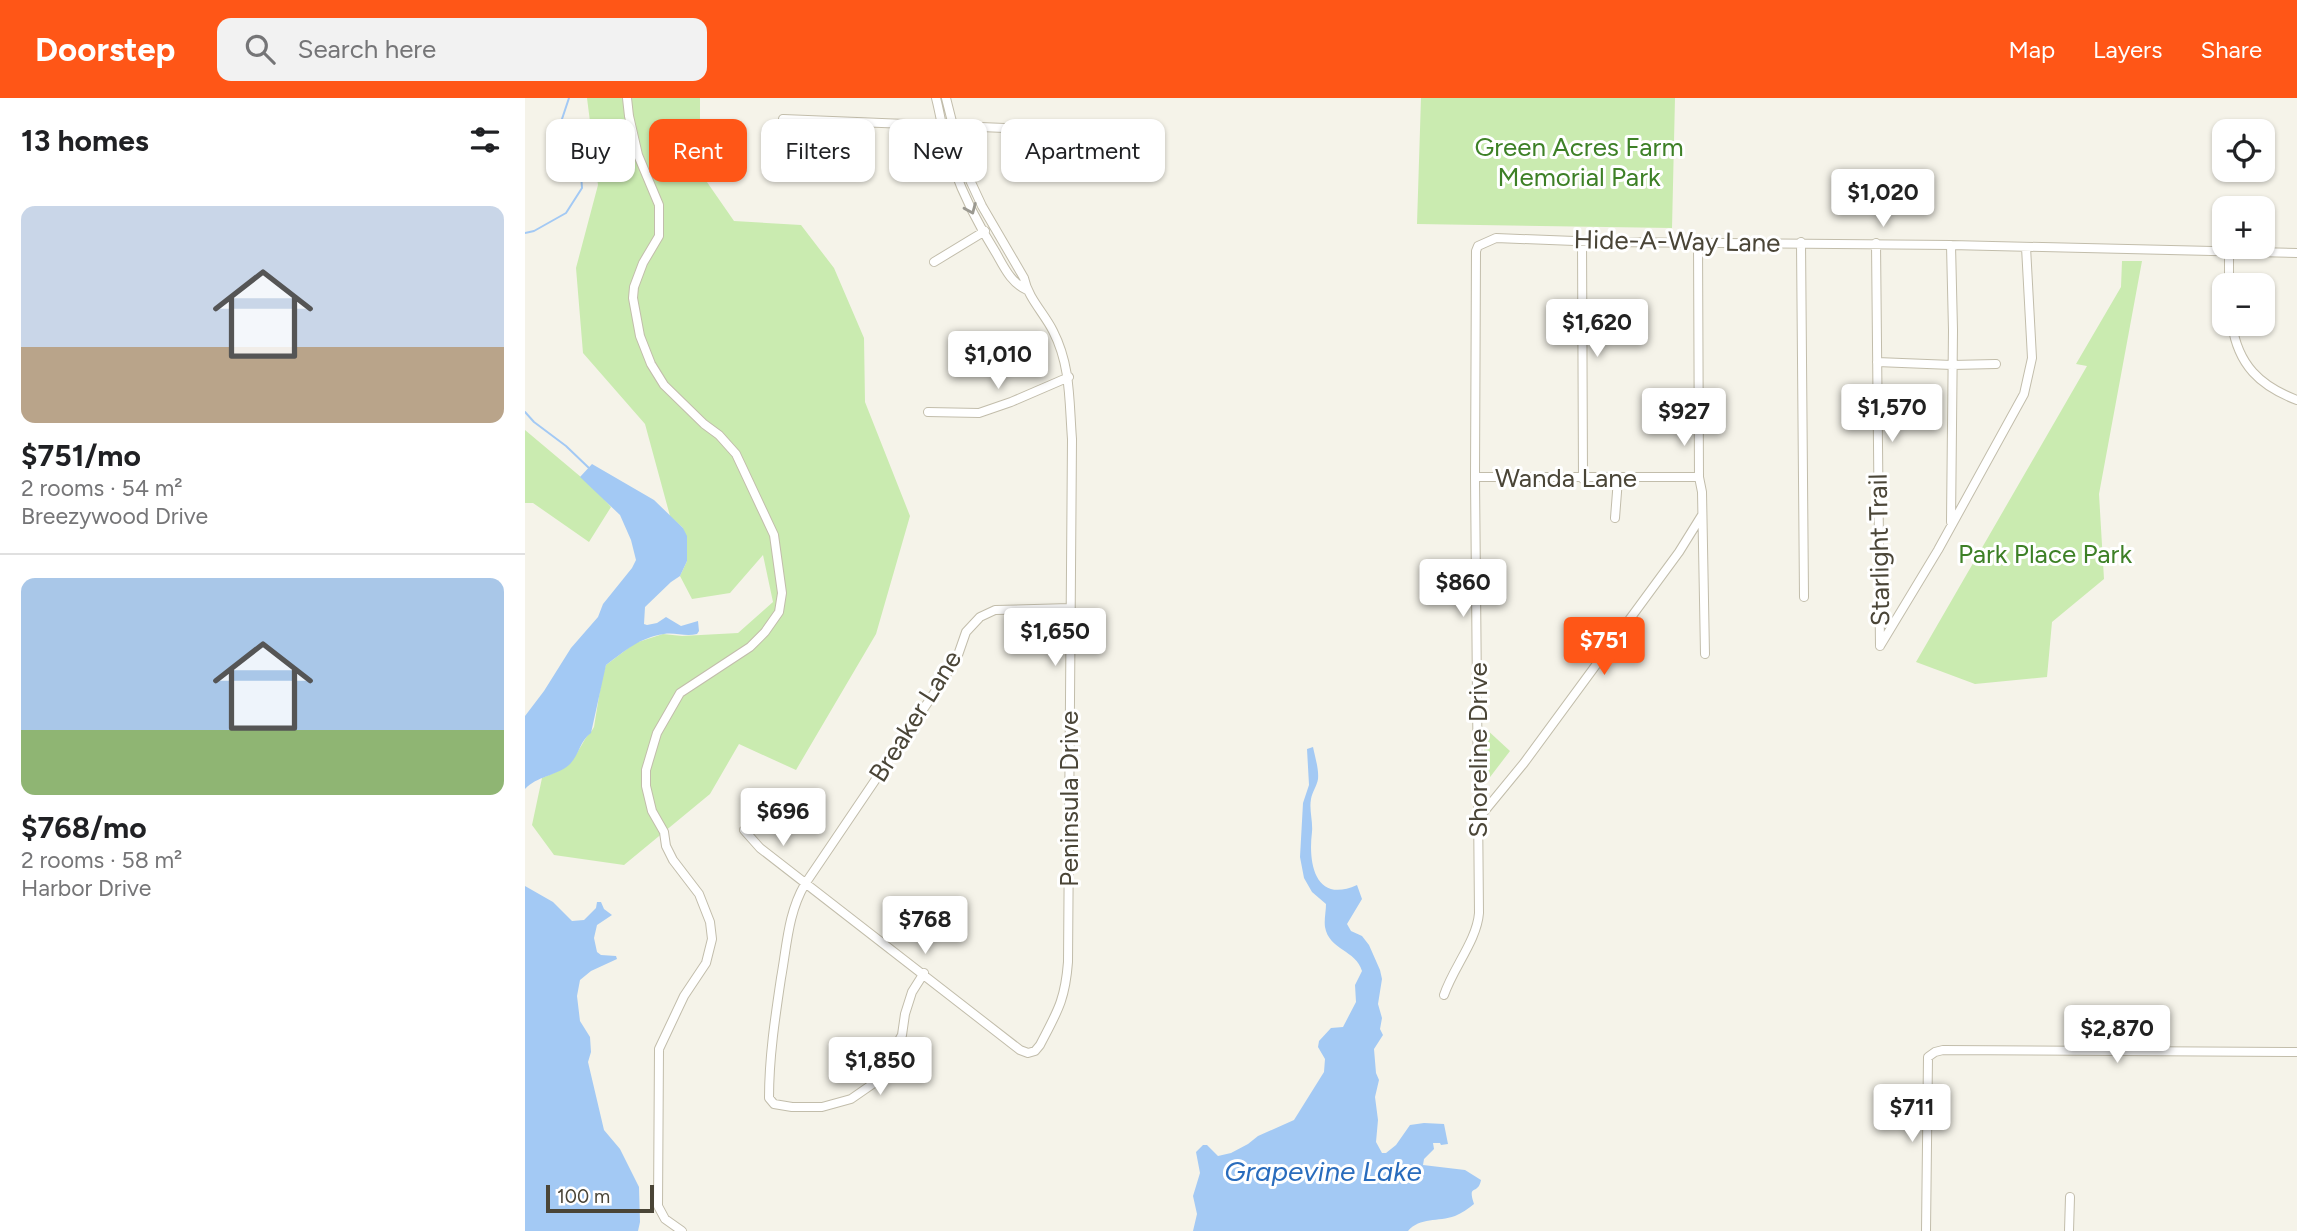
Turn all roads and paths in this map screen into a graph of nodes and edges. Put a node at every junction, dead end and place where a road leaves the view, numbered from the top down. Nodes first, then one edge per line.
1 (627, 98) edge
2 (936, 98) edge
3 (946, 98) edge
4 (940, 119) edge
5 (951, 119) edge
6 (960, 182) edge
7 (971, 182) edge
8 (992, 224) junction
9 (983, 233) junction
10 (1582, 240) junction
11 (1698, 242) junction
12 (1801, 242) junction
13 (1876, 243) junction
14 (1951, 245) junction
15 (1478, 246) joint
16 (2026, 247) junction
17 (2212, 251) edge
18 (2275, 252) edge
19 (2297, 253) edge
20 (934, 262) dead end
21 (1027, 290) junction
22 (2235, 336) edge
23 (1877, 362) junction
24 (1996, 364) dead end
25 (1952, 365) junction
26 (1069, 377) junction
27 (2297, 400) edge
28 (928, 412) dead end
29 (1475, 477) junction
30 (1699, 478) junction
31 (1583, 479) junction
32 (1618, 479) junction
33 (1702, 514) junction
34 (1615, 518) dead end
35 (1951, 525) junction
36 (1804, 597) dead end
37 (1070, 608) junction
38 (1705, 654) dead end
39 (1478, 819) junction
40 (744, 830) dead end
41 (805, 884) junction
42 (924, 973) junction
43 (1444, 995) dead end
44 (2297, 1052) edge
45 (2070, 1196) dead end
46 (682, 1231) edge
47 (1926, 1231) edge
48 (2069, 1231) edge

1 - 46 street
2 - 4 street, Peninsula Drive
3 - 5 street, Peninsula Drive
6 -> 9 street, Peninsula Drive
7 - 8 street, Peninsula Drive
8 - 9 street
8 - 21 street, Peninsula Drive
9 - 20 street
9 - 21 street, Peninsula Drive
10 - 11 street, Hide-A-Way Lane
10 - 15 street, Hide-A-Way Lane
10 - 31 street
11 - 12 street, Hide-A-Way Lane
11 - 30 street
12 - 13 street, Hide-A-Way Lane
12 - 36 street
13 - 14 street, Hide-A-Way Lane
13 - 23 street, Starlight Trail
14 - 16 street, Hide-A-Way Lane
14 - 25 street
15 - 29 street, Shoreline Drive
16 - 17 street, Hide-A-Way Lane
16 - 35 street
18 - 19 street, Hide-A-Way Lane
21 - 26 street, Peninsula Drive
22 - 27 street
23 - 25 street
23 - 35 street, Starlight Trail
24 - 25 street
25 - 35 street
26 - 28 street
26 - 37 street, Peninsula Drive
29 - 31 street, Wanda Lane
29 - 39 street, Shoreline Drive
30 - 32 street, Wanda Lane
30 - 33 street
31 - 32 street, Wanda Lane
32 - 34 street
33 - 38 street
33 - 39 street
37 - 41 street, Breaker Lane
37 - 42 street, Peninsula Drive
39 - 43 street, Shoreline Drive
40 - 41 street
41 - 42 street
41 - 42 street, Breaker Lane
44 - 47 street
45 - 48 street

